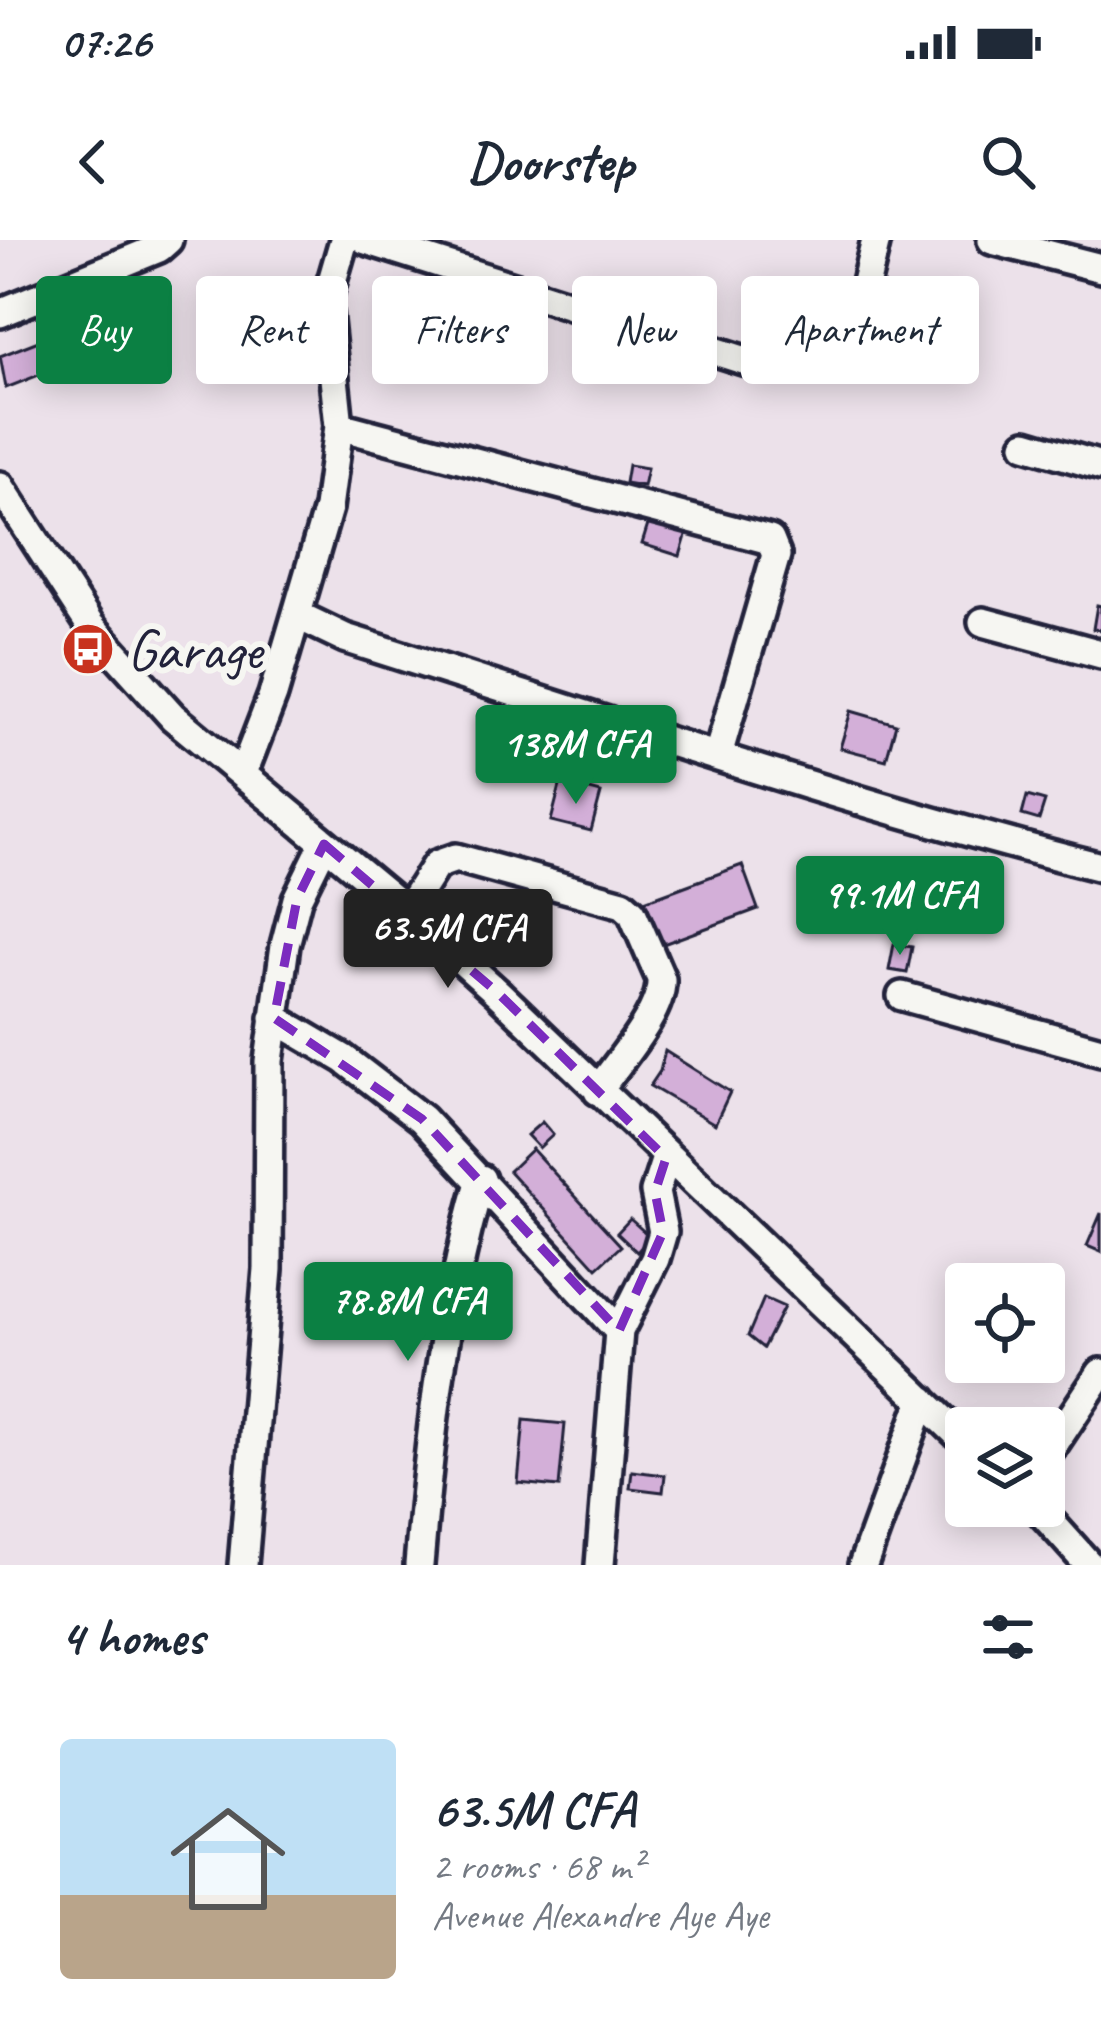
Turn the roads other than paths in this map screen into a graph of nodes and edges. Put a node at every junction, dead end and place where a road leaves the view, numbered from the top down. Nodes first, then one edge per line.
1 (168, 240) edge
2 (344, 240) edge
3 (366, 240) edge
4 (876, 240) edge
5 (992, 240) edge
6 (1101, 268) edge
7 (868, 276) edge
8 (0, 313) edge
9 (741, 359) edge
10 (339, 426) junction
11 (1026, 444) dead end
12 (1101, 466) edge
13 (0, 486) edge
14 (297, 615) junction
15 (982, 622) dead end
16 (1101, 654) edge
17 (718, 754) junction
18 (243, 773) junction
19 (324, 844) junction
20 (1101, 866) edge
21 (407, 911) junction
22 (902, 996) dead end
23 (274, 1018) junction
24 (1101, 1051) edge
25 (598, 1091) junction
26 (666, 1158) junction
27 (481, 1179) junction
28 (620, 1331) junction
29 (1101, 1373) edge
30 (923, 1400) junction
31 (945, 1421) edge
32 (1065, 1427) edge
33 (1055, 1527) edge
34 (243, 1565) edge
35 (419, 1565) edge
36 (600, 1565) edge
37 (863, 1565) edge
38 (1089, 1565) edge

1 - 8 street
2 - 10 street
3 - 9 street
4 - 7 street
5 - 6 street
10 - 14 street
10 - 17 street
11 - 12 street
13 - 18 street
14 - 17 street
14 - 18 street
15 - 16 street
17 - 20 street
18 - 19 street
19 - 21 street
19 - 23 street
21 - 25 street
21 - 25 street
22 - 24 street
23 - 27 street
23 - 34 street
25 - 26 street
26 - 28 street
26 - 30 street
27 - 28 street
27 - 35 street
28 - 36 street
29 - 32 street
30 - 31 street
30 - 37 street
33 - 38 street

